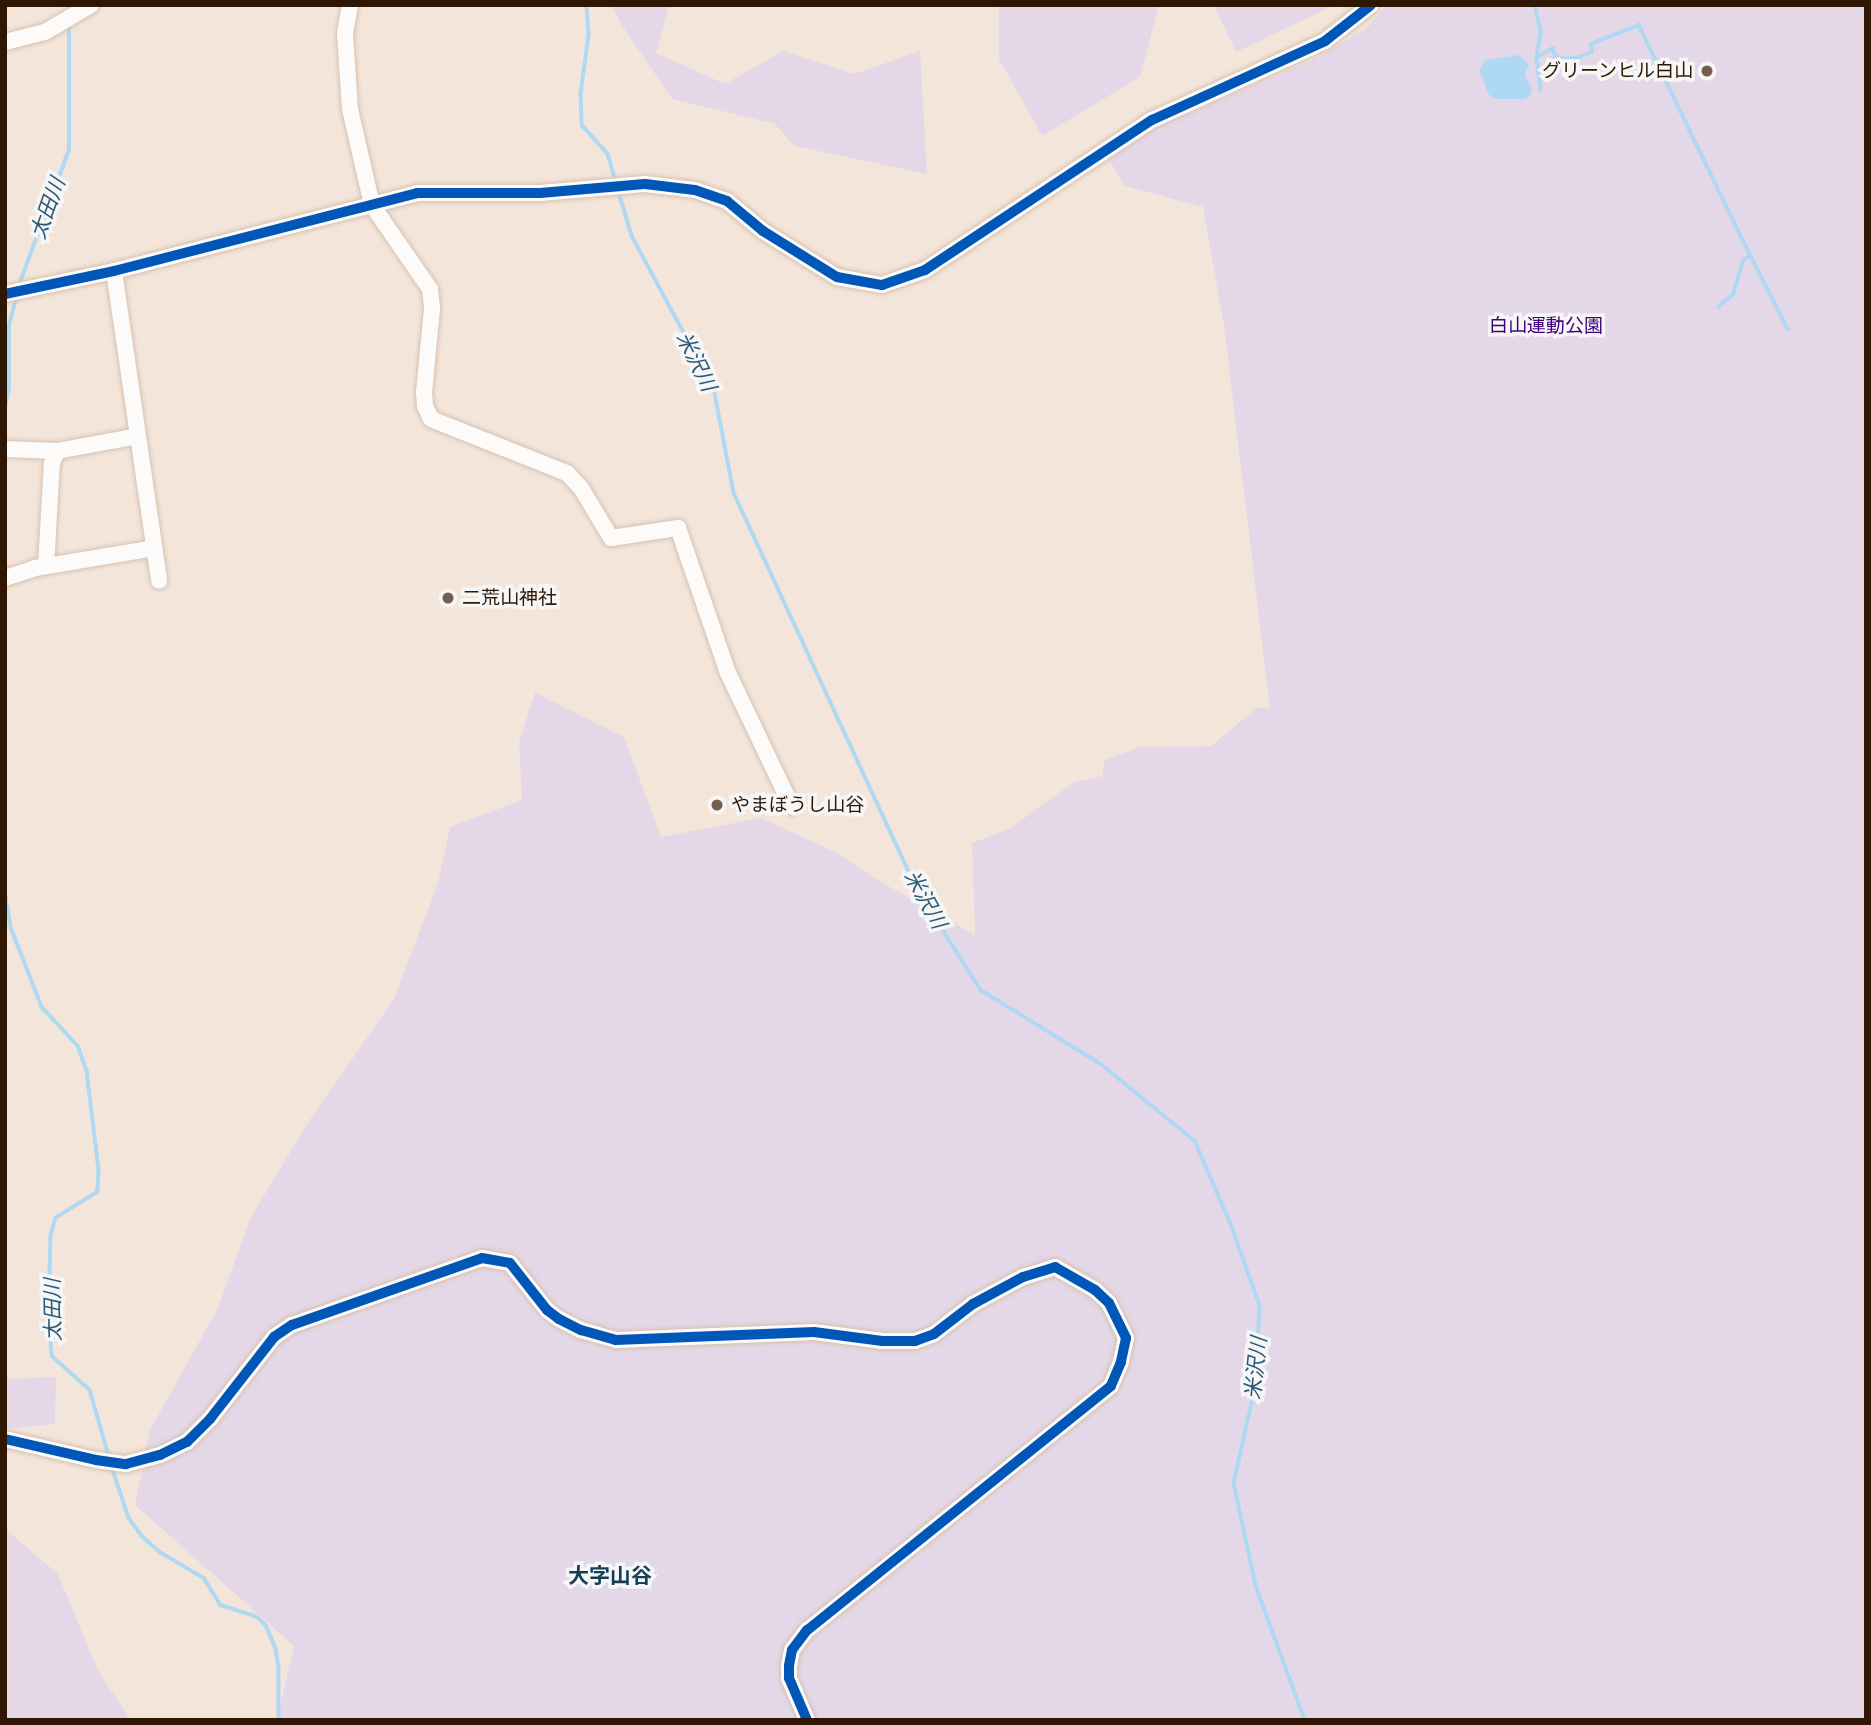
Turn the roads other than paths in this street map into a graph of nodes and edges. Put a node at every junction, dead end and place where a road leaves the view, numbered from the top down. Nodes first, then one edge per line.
1 (92, 5) edge
2 (350, 5) edge
3 (1371, 5) edge
4 (5, 42) edge
5 (372, 205) junction
6 (114, 271) junction
7 (5, 294) edge
8 (138, 436) junction
9 (5, 449) edge
10 (57, 452) junction
11 (154, 548) junction
12 (46, 566) junction
13 (5, 578) edge
14 (159, 581) dead end
15 (792, 807) dead end
16 (5, 1439) edge
17 (807, 1720) edge

1 - 4 street
2 - 5 street
3 - 5 street
5 - 6 street
5 - 15 street
6 - 7 street
6 - 8 street
8 - 10 street
8 - 11 street
9 - 10 street
10 - 12 street
11 - 12 street
11 - 14 street
12 - 13 street
16 - 17 street

